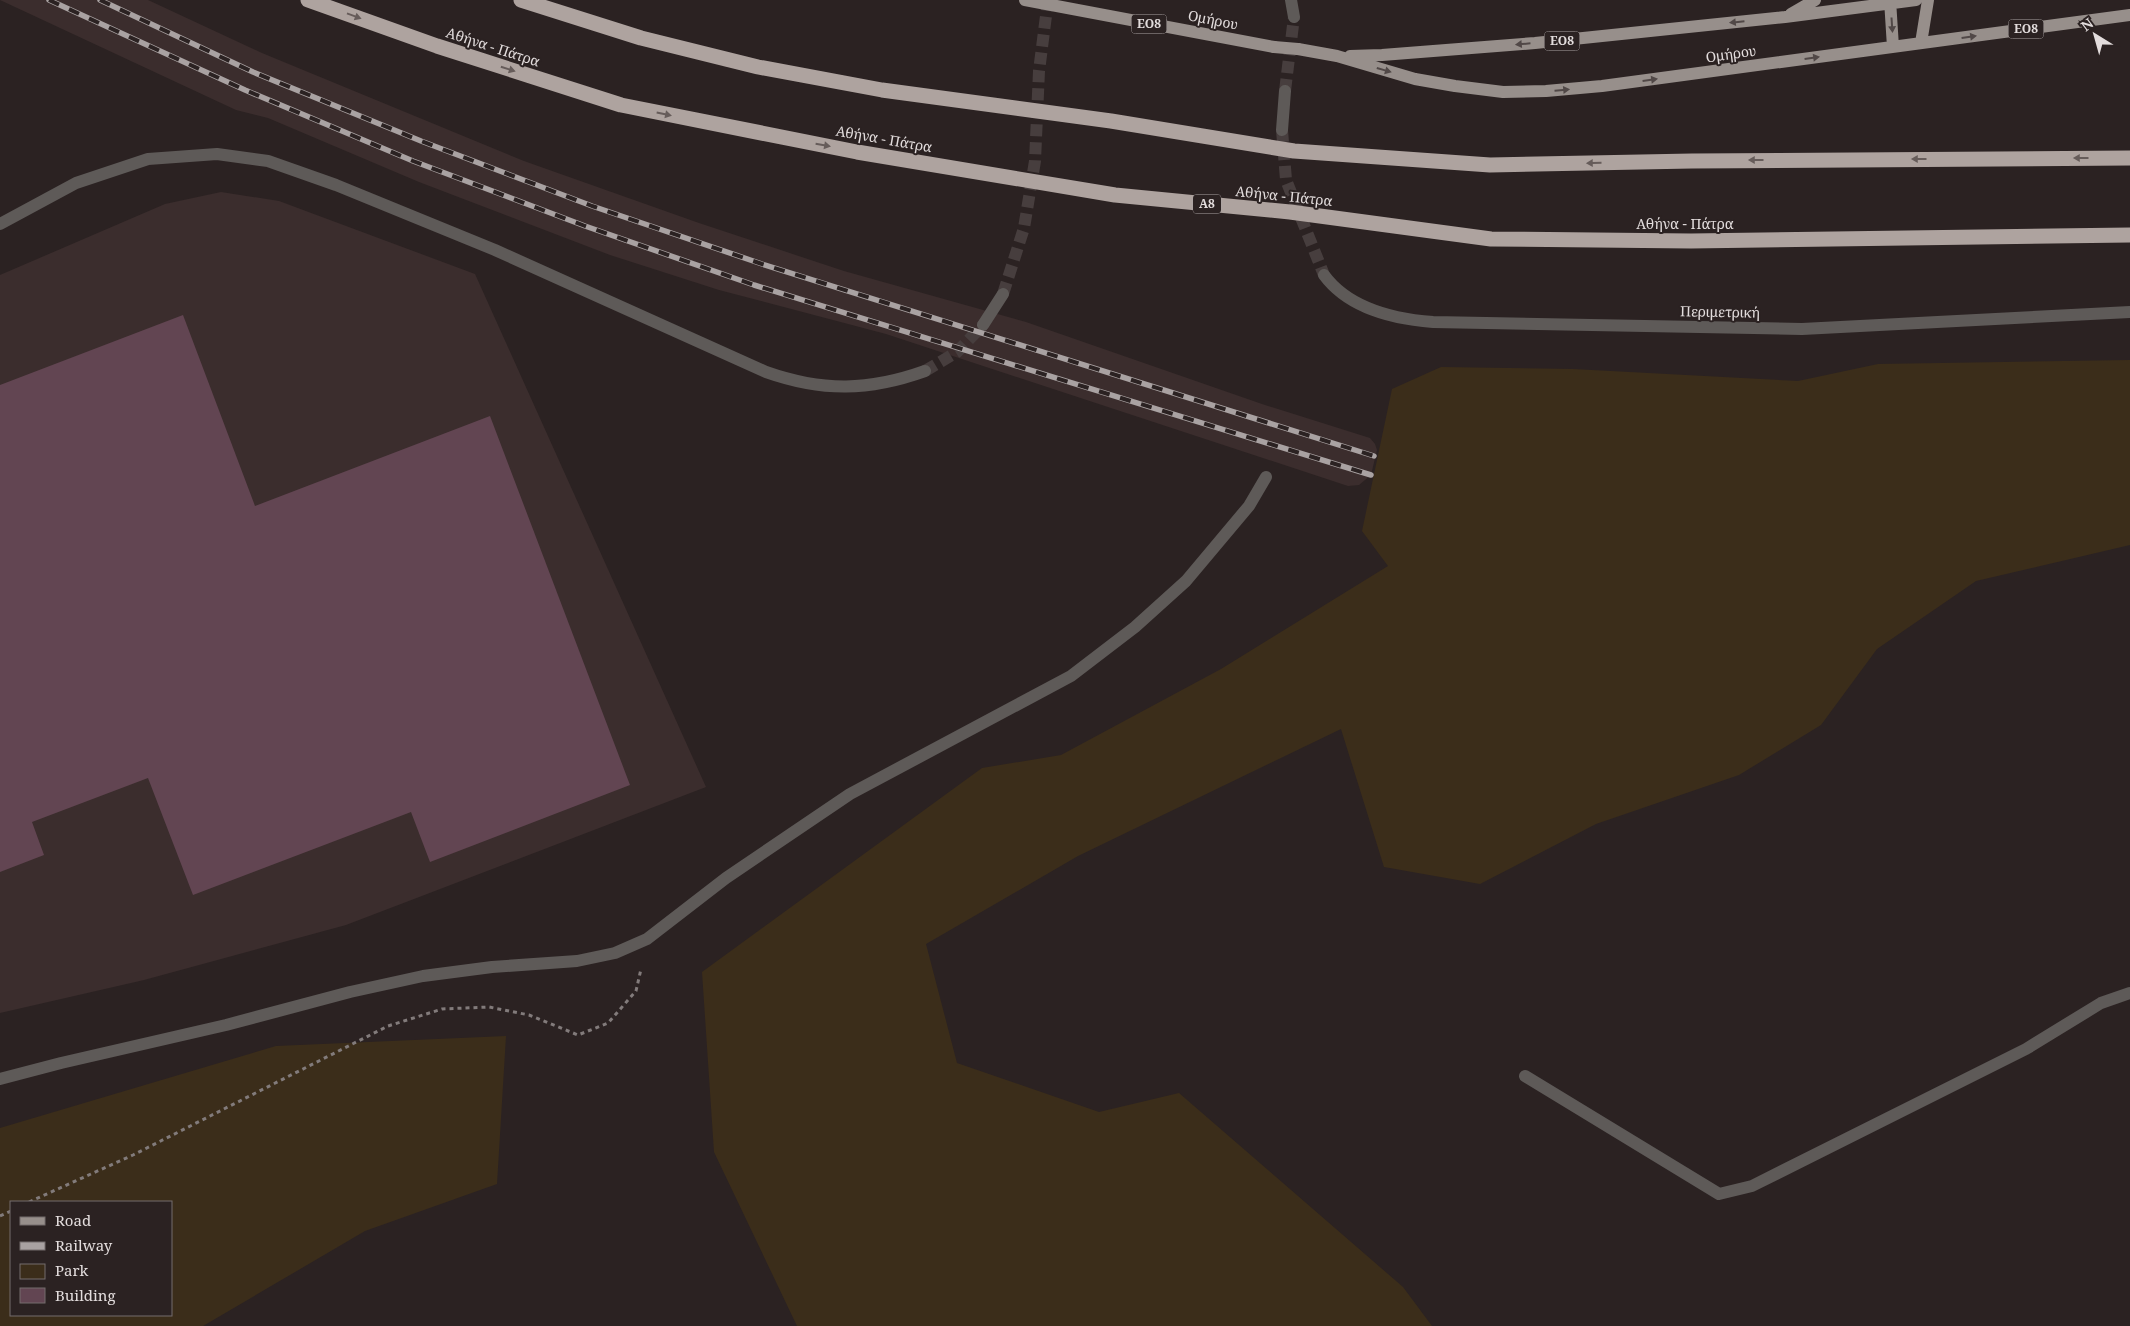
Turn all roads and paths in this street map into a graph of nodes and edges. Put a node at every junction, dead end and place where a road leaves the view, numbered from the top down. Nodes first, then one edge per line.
1 (308, 0) edge
2 (521, 0) edge
3 (1025, 0) edge
4 (1291, 0) edge
5 (1295, 0) edge
6 (1815, 0) edge
7 (1916, 0) edge
8 (1928, 0) edge
9 (1890, 1) edge
10 (2130, 15) edge
11 (1785, 17) junction
12 (1921, 43) junction
13 (1893, 47) junction
14 (1337, 56) junction
15 (1284, 91) tunnel mouth
16 (1282, 130) tunnel mouth
17 (2130, 158) edge
18 (0, 224) edge
19 (2130, 234) edge
20 (1324, 274) tunnel mouth
21 (1003, 294) tunnel mouth
22 (2130, 312) edge
23 (983, 325) tunnel mouth
24 (925, 371) tunnel mouth
25 (1266, 477) dead end
26 (647, 939) junction
27 (2130, 993) edge
28 (1525, 1076) dead end
29 (0, 1079) edge
30 (31, 1201) edge

1 -> 19 highway, Αθήνα - Πάτρα / Α8
17 -> 2 highway
3 - 14 main road, Ομήρου / ΕΟ8, bridge
4 - 5 street
6 - 11 main road
7 - 9 main road, Ομήρου / ΕΟ8
8 - 12 main road
9 - 11 main road, Ομήρου / ΕΟ8
9 -> 13 main road
12 -> 10 main road, Ομήρου / ΕΟ8
11 -> 14 main road, Ομήρου / ΕΟ8
12 - 13 main road, Ομήρου / ΕΟ8
14 -> 13 main road, Ομήρου / ΕΟ8
15 - 16 street
18 - 24 street
20 - 22 street, Περιμετρική
21 - 23 street
25 - 26 street
26 - 29 street
26 - 30 path
27 - 28 street

